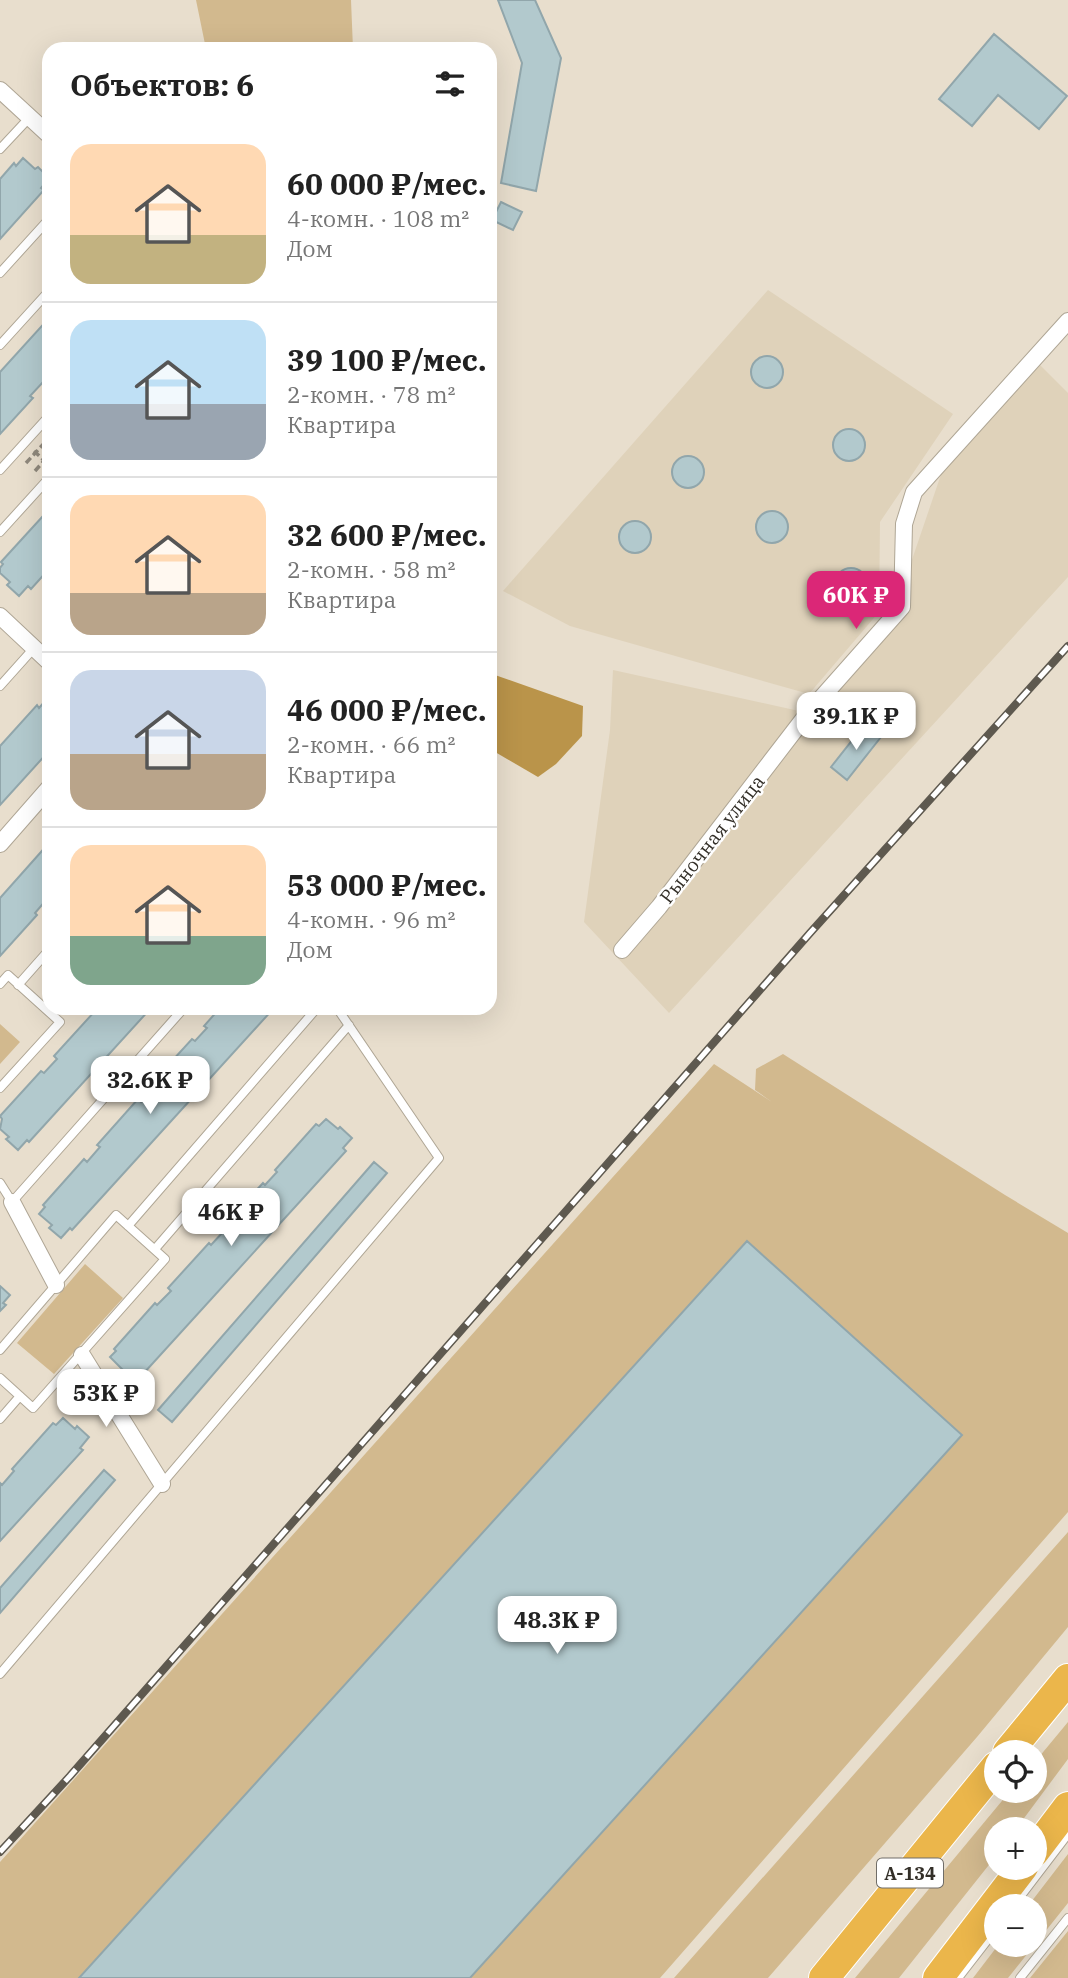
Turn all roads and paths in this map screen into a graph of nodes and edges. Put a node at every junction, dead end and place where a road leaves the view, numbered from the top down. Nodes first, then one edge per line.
1 (0, 90) edge
2 (30, 117) junction
3 (42, 128) edge
4 (0, 149) edge
5 (42, 227) edge
6 (0, 273) edge
7 (42, 299) edge
8 (1068, 321) edge
9 (0, 345) edge
10 (42, 424) edge
11 (25, 443) junction
12 (42, 446) edge
13 (35, 453) junction
14 (42, 459) edge
15 (26, 463) dead end
16 (42, 463) edge
17 (0, 470) edge
18 (35, 471) dead end
19 (42, 486) edge
20 (0, 532) edge
21 (0, 617) edge
22 (34, 648) junction
23 (42, 655) edge
24 (0, 686) edge
25 (42, 796) edge
26 (0, 844) edge
27 (622, 950) dead end
28 (42, 958) edge
29 (0, 984) edge
30 (18, 985) junction
31 (42, 1003) edge
32 (55, 1015) edge
33 (178, 1015) edge
34 (311, 1015) edge
35 (342, 1015) edge
36 (349, 1026) junction
37 (0, 1088) edge
38 (0, 1183) edge
39 (12, 1202) junction
40 (128, 1226) junction
41 (155, 1249) junction
42 (57, 1285) junction
43 (0, 1350) edge
44 (82, 1355) junction
45 (0, 1378) edge
46 (20, 1396) junction
47 (0, 1419) edge
48 (162, 1484) junction
49 (0, 1674) edge
50 (1068, 1679) edge
51 (1019, 1740) edge
52 (984, 1783) edge
53 (1068, 1807) edge
54 (1068, 1834) edge
55 (1047, 1835) edge
56 (1013, 1880) edge
57 (1022, 1894) edge
58 (1068, 1918) edge
59 (984, 1944) edge
60 (824, 1978) edge
61 (938, 1978) edge
62 (958, 1978) edge
63 (1020, 1978) edge

1 - 2 street
2 - 3 street
2 - 4 lane
5 - 6 lane
7 - 9 lane
8 - 27 street, Рыночная улица
10 - 11 lane
11 - 13 path
11 - 17 lane
12 - 13 path
13 - 14 path
13 - 15 path
16 - 18 path
19 - 20 lane
21 - 22 street
22 - 23 street
22 - 24 lane
25 - 26 street
28 - 30 lane
29 - 30 lane
30 - 31 lane
32 - 37 lane
33 - 39 lane
34 - 40 lane
35 - 36 lane
36 - 41 lane
36 - 48 lane
38 - 39 lane
39 - 42 street
40 - 41 lane
40 - 42 lane
41 - 44 lane
42 - 43 lane
44 - 46 lane
44 - 48 street
45 - 46 lane
46 - 47 lane
48 - 49 lane
50 - 51 highway
52 - 60 highway, А-134
53 - 55 highway
54 - 57 lane
56 - 61 highway
58 - 63 lane
59 - 62 lane

